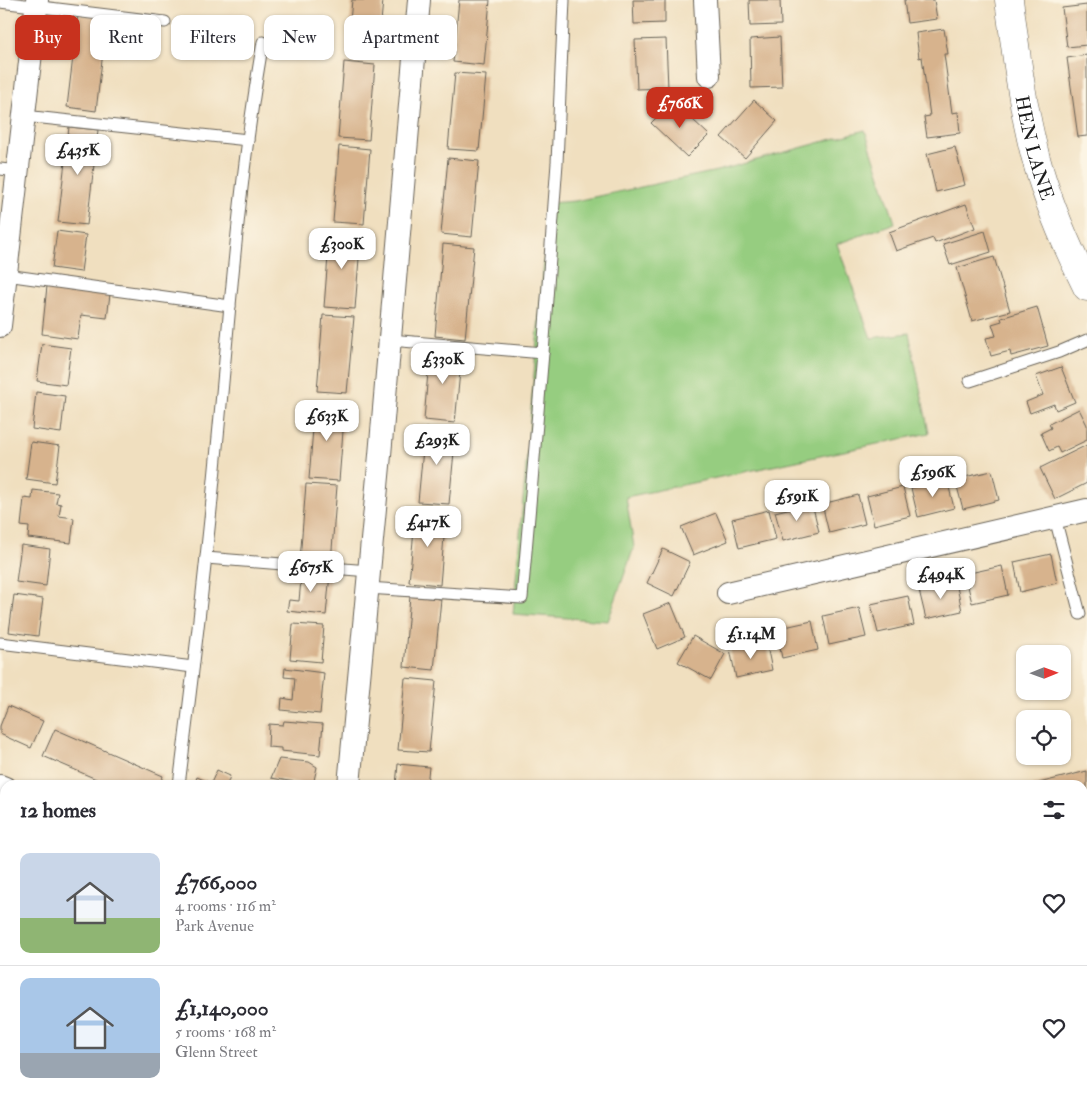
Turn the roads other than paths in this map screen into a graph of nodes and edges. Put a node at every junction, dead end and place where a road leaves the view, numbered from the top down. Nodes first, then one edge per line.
1 (419, 0) edge
2 (564, 0) edge
3 (705, 0) edge
4 (1009, 0) edge
5 (0, 2) edge
6 (37, 3) edge
7 (166, 22) dead end
8 (263, 42) dead end
9 (709, 76) dead end
10 (24, 116) junction
11 (248, 140) junction
12 (9, 170) edge
13 (6, 275) junction
14 (1087, 287) edge
15 (230, 306) junction
16 (0, 326) edge
17 (390, 340) junction
18 (1087, 340) edge
19 (543, 353) junction
20 (970, 381) dead end
21 (1087, 510) edge
22 (1055, 518) junction
23 (206, 558) junction
24 (368, 580) junction
25 (728, 593) dead end
26 (1080, 614) dead end
27 (0, 643) edge
28 (194, 667) junction
29 (180, 780) edge
30 (349, 780) edge

1 - 17 street
2 - 19 lane
3 - 9 street
4 - 14 street, HEN LANE
5 - 6 lane
6 - 7 lane
6 - 10 street
8 - 11 lane
10 - 11 lane
10 - 12 street
11 - 15 lane
12 - 13 street
13 - 15 lane
13 - 16 street
15 - 23 lane
17 - 19 lane
17 - 24 street
18 - 20 lane
19 - 24 lane
21 - 22 street
22 - 25 street
22 - 26 lane
23 - 24 lane
23 - 28 lane
24 - 30 street
27 - 28 lane
28 - 29 lane

